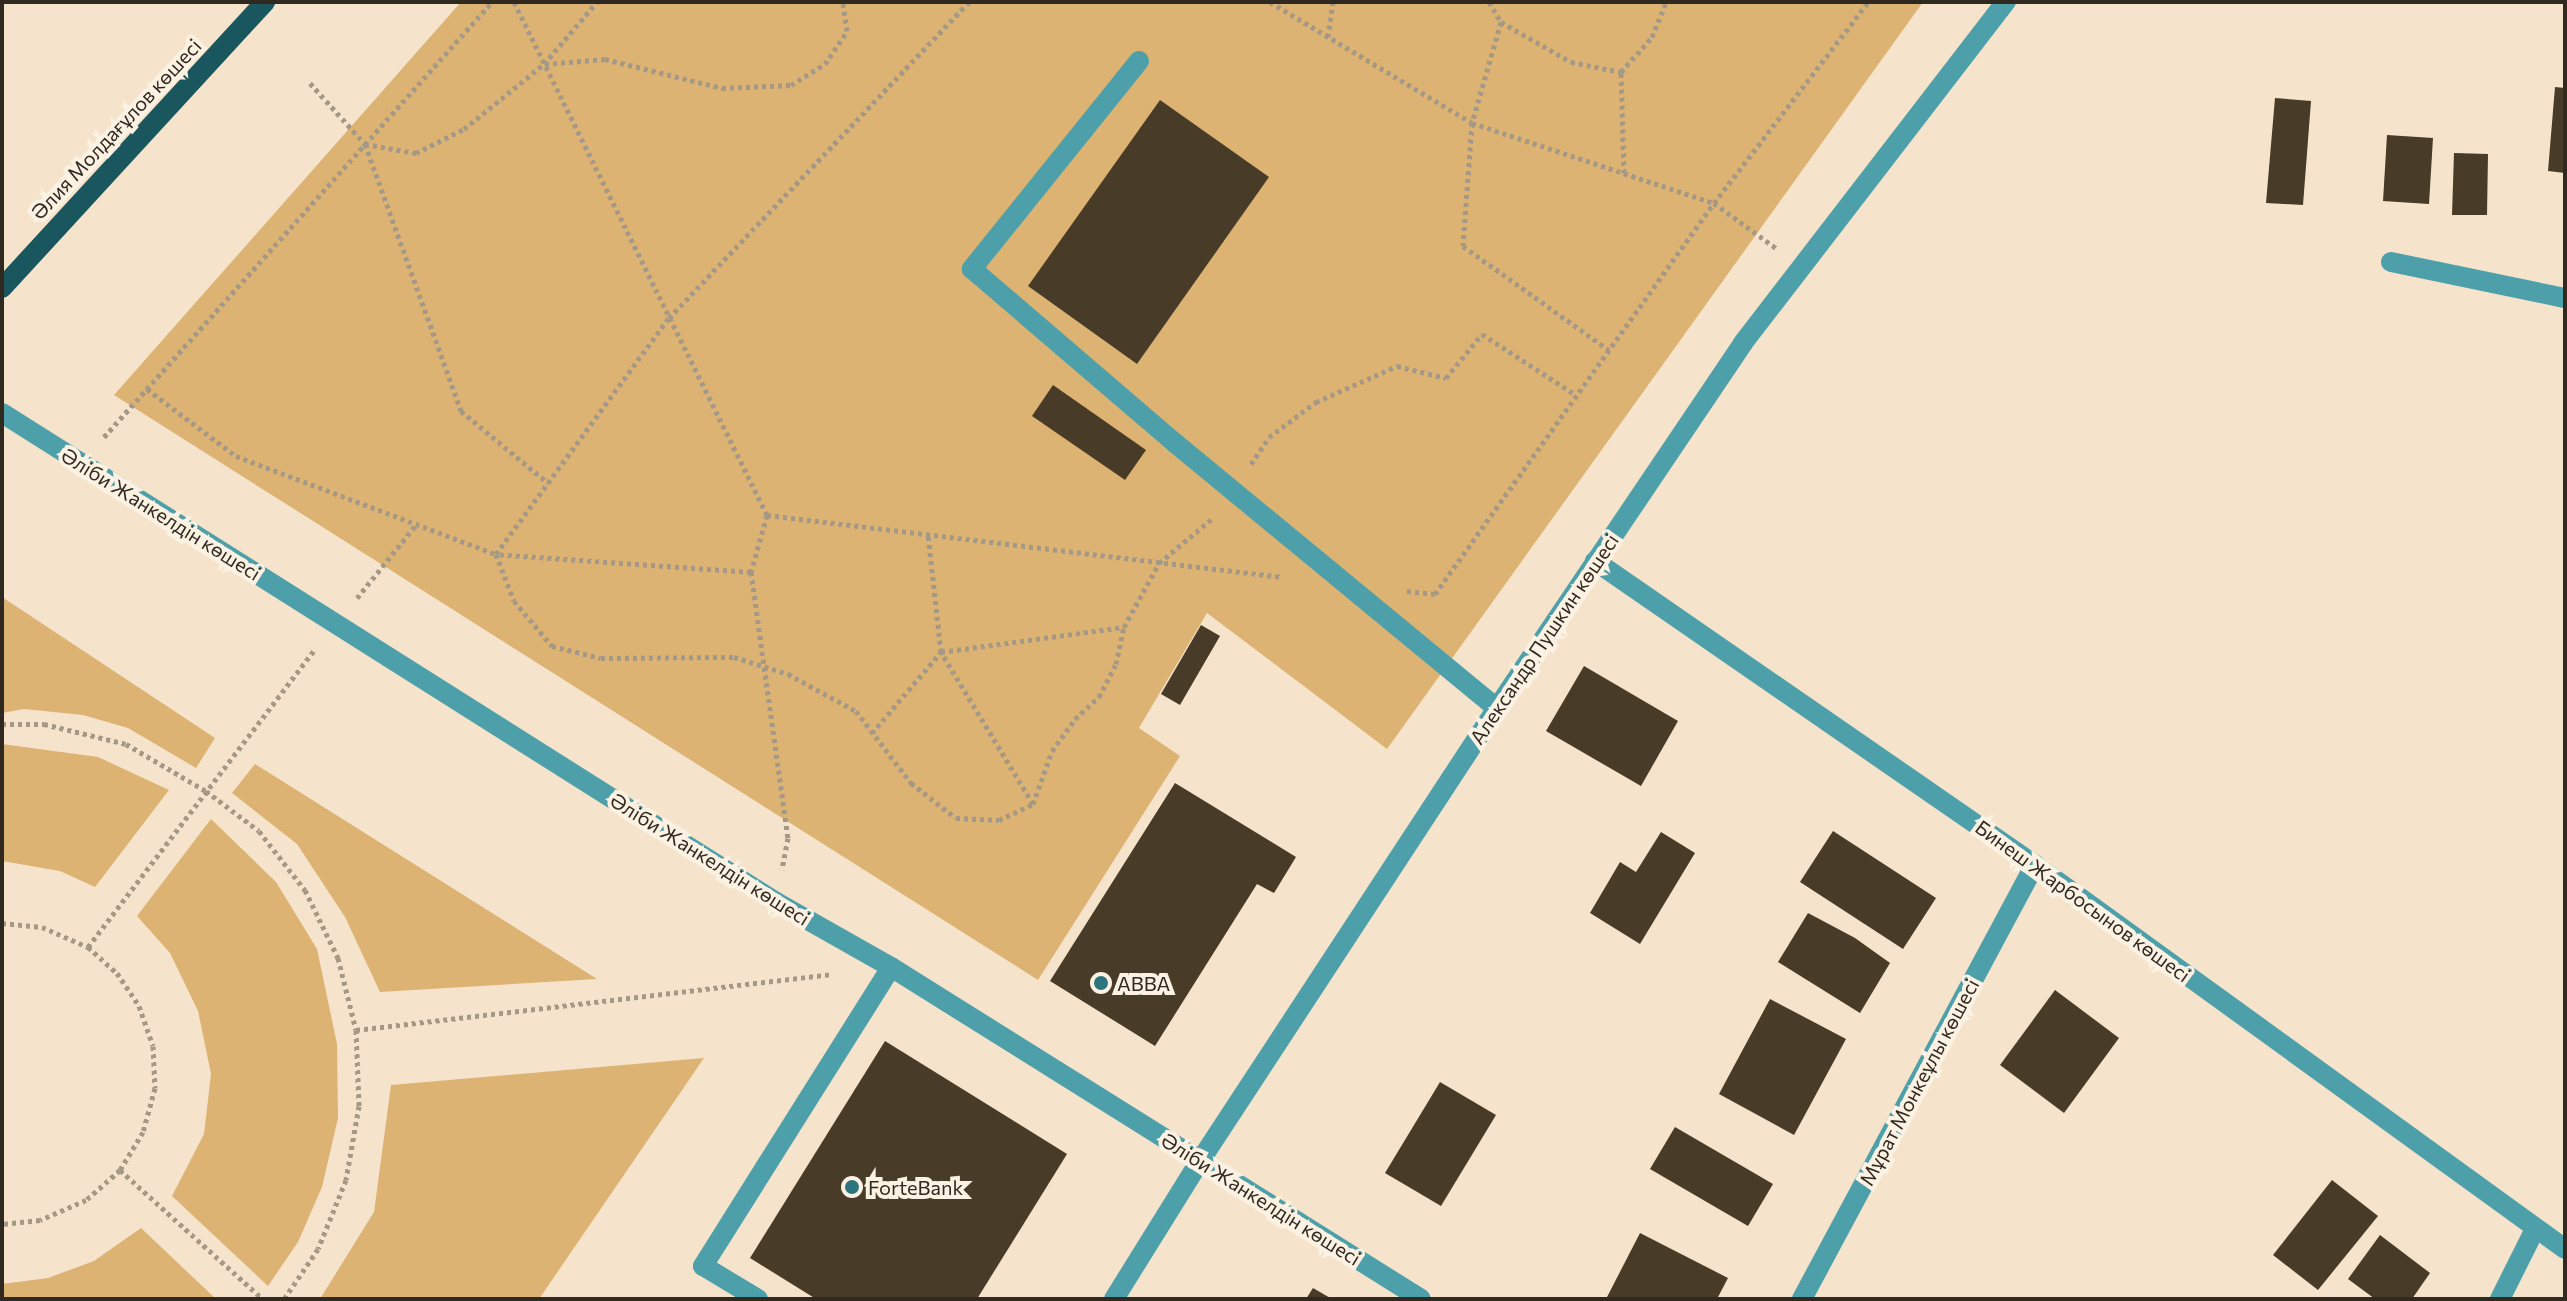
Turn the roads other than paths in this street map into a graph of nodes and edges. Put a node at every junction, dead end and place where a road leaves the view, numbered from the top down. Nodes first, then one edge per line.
1 (265, 2) edge
2 (2006, 2) edge
3 (1139, 61) dead end
4 (2391, 262) dead end
5 (2, 288) edge
6 (2565, 298) edge
7 (2, 413) edge
8 (1595, 561) junction
9 (1497, 708) junction
10 (2035, 865) junction
11 (891, 967) junction
12 (1200, 1161) junction
13 (2535, 1229) junction
14 (2565, 1249) edge
15 (758, 1299) edge
16 (1114, 1299) edge
17 (1421, 1299) edge
18 (1802, 1299) edge
19 (2500, 1299) edge

1 - 5 main road, Әлия Молдағұлов көшесі
2 - 8 street, Александр Пушкин көшесі
3 - 9 street
4 - 6 street
7 - 11 street, Әліби Жанкелдін көшесі
8 - 9 street, Александр Пушкин көшесі
8 - 10 street, Бинеш Жарбосынов көшесі
9 - 12 street, Александр Пушкин көшесі
10 - 13 street, Бинеш Жарбосынов көшесі
10 - 18 street, Мұрат Монкеұлы көшесі
11 - 12 street, Әліби Жанкелдін көшесі
11 - 15 street
12 - 16 street, Александр Пушкин көшесі
12 - 17 street, Әліби Жанкелдін көшесі
13 - 14 street, Бинеш Жарбосынов көшесі
13 - 19 street

